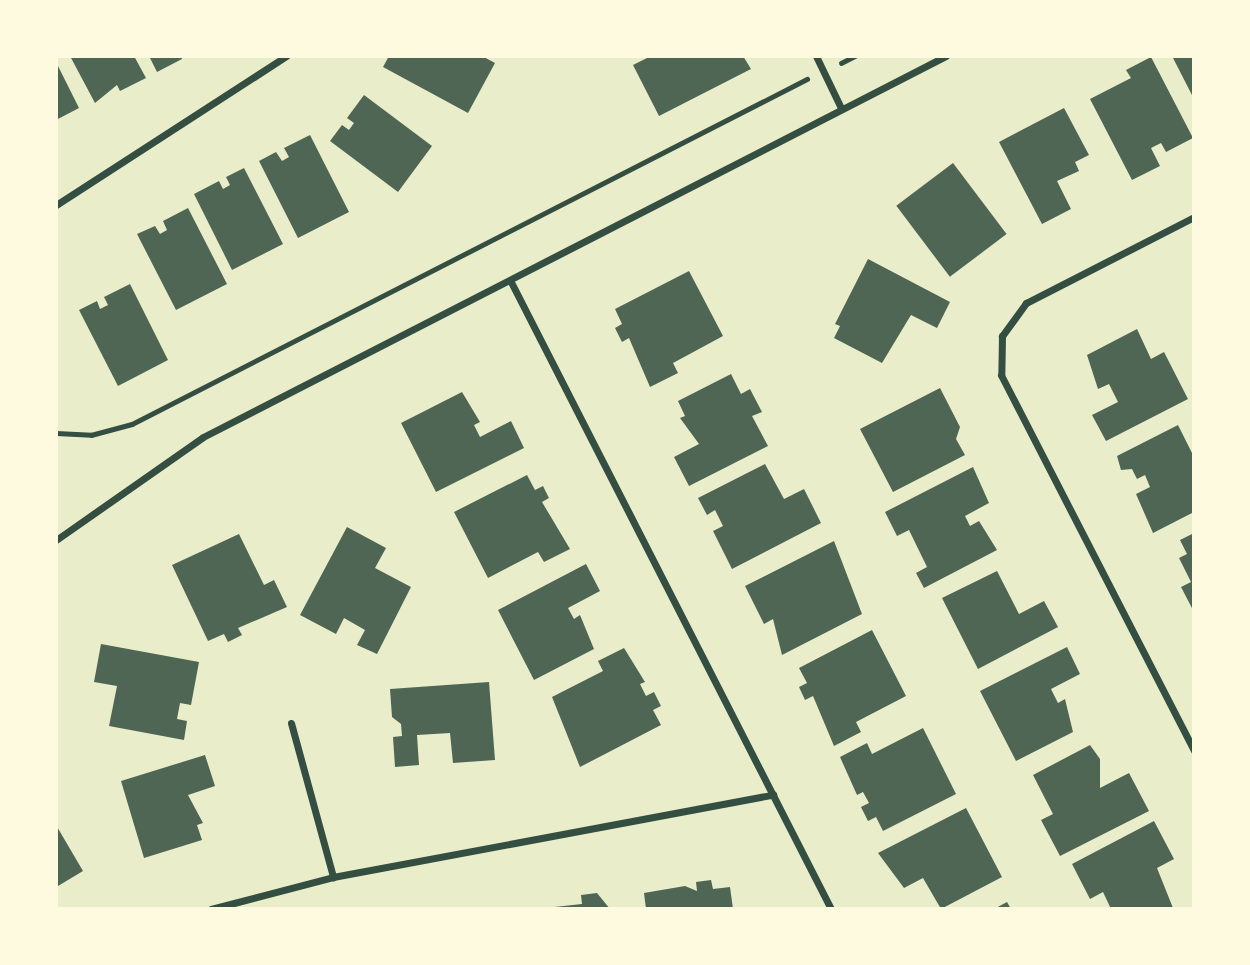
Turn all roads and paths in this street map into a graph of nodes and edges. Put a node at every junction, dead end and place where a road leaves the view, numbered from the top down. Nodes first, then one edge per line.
1 (286, 56) edge
2 (816, 56) edge
3 (856, 56) edge
4 (946, 56) edge
5 (824, 71) junction
6 (841, 108) junction
7 (56, 205) edge
8 (1194, 217) edge
9 (510, 279) junction
10 (56, 433) edge
11 (56, 540) edge
12 (291, 723) dead end
13 (1194, 751) edge
14 (774, 794) junction
15 (333, 877) junction
16 (211, 909) edge
17 (831, 909) edge

1 - 7 street
2 - 5 street
3 - 5 path
4 - 6 street
5 - 6 street
5 - 10 path
6 - 9 street
8 - 13 street
9 - 11 street
9 - 14 street
12 - 15 street
14 - 15 street
14 - 17 street
15 - 16 street

